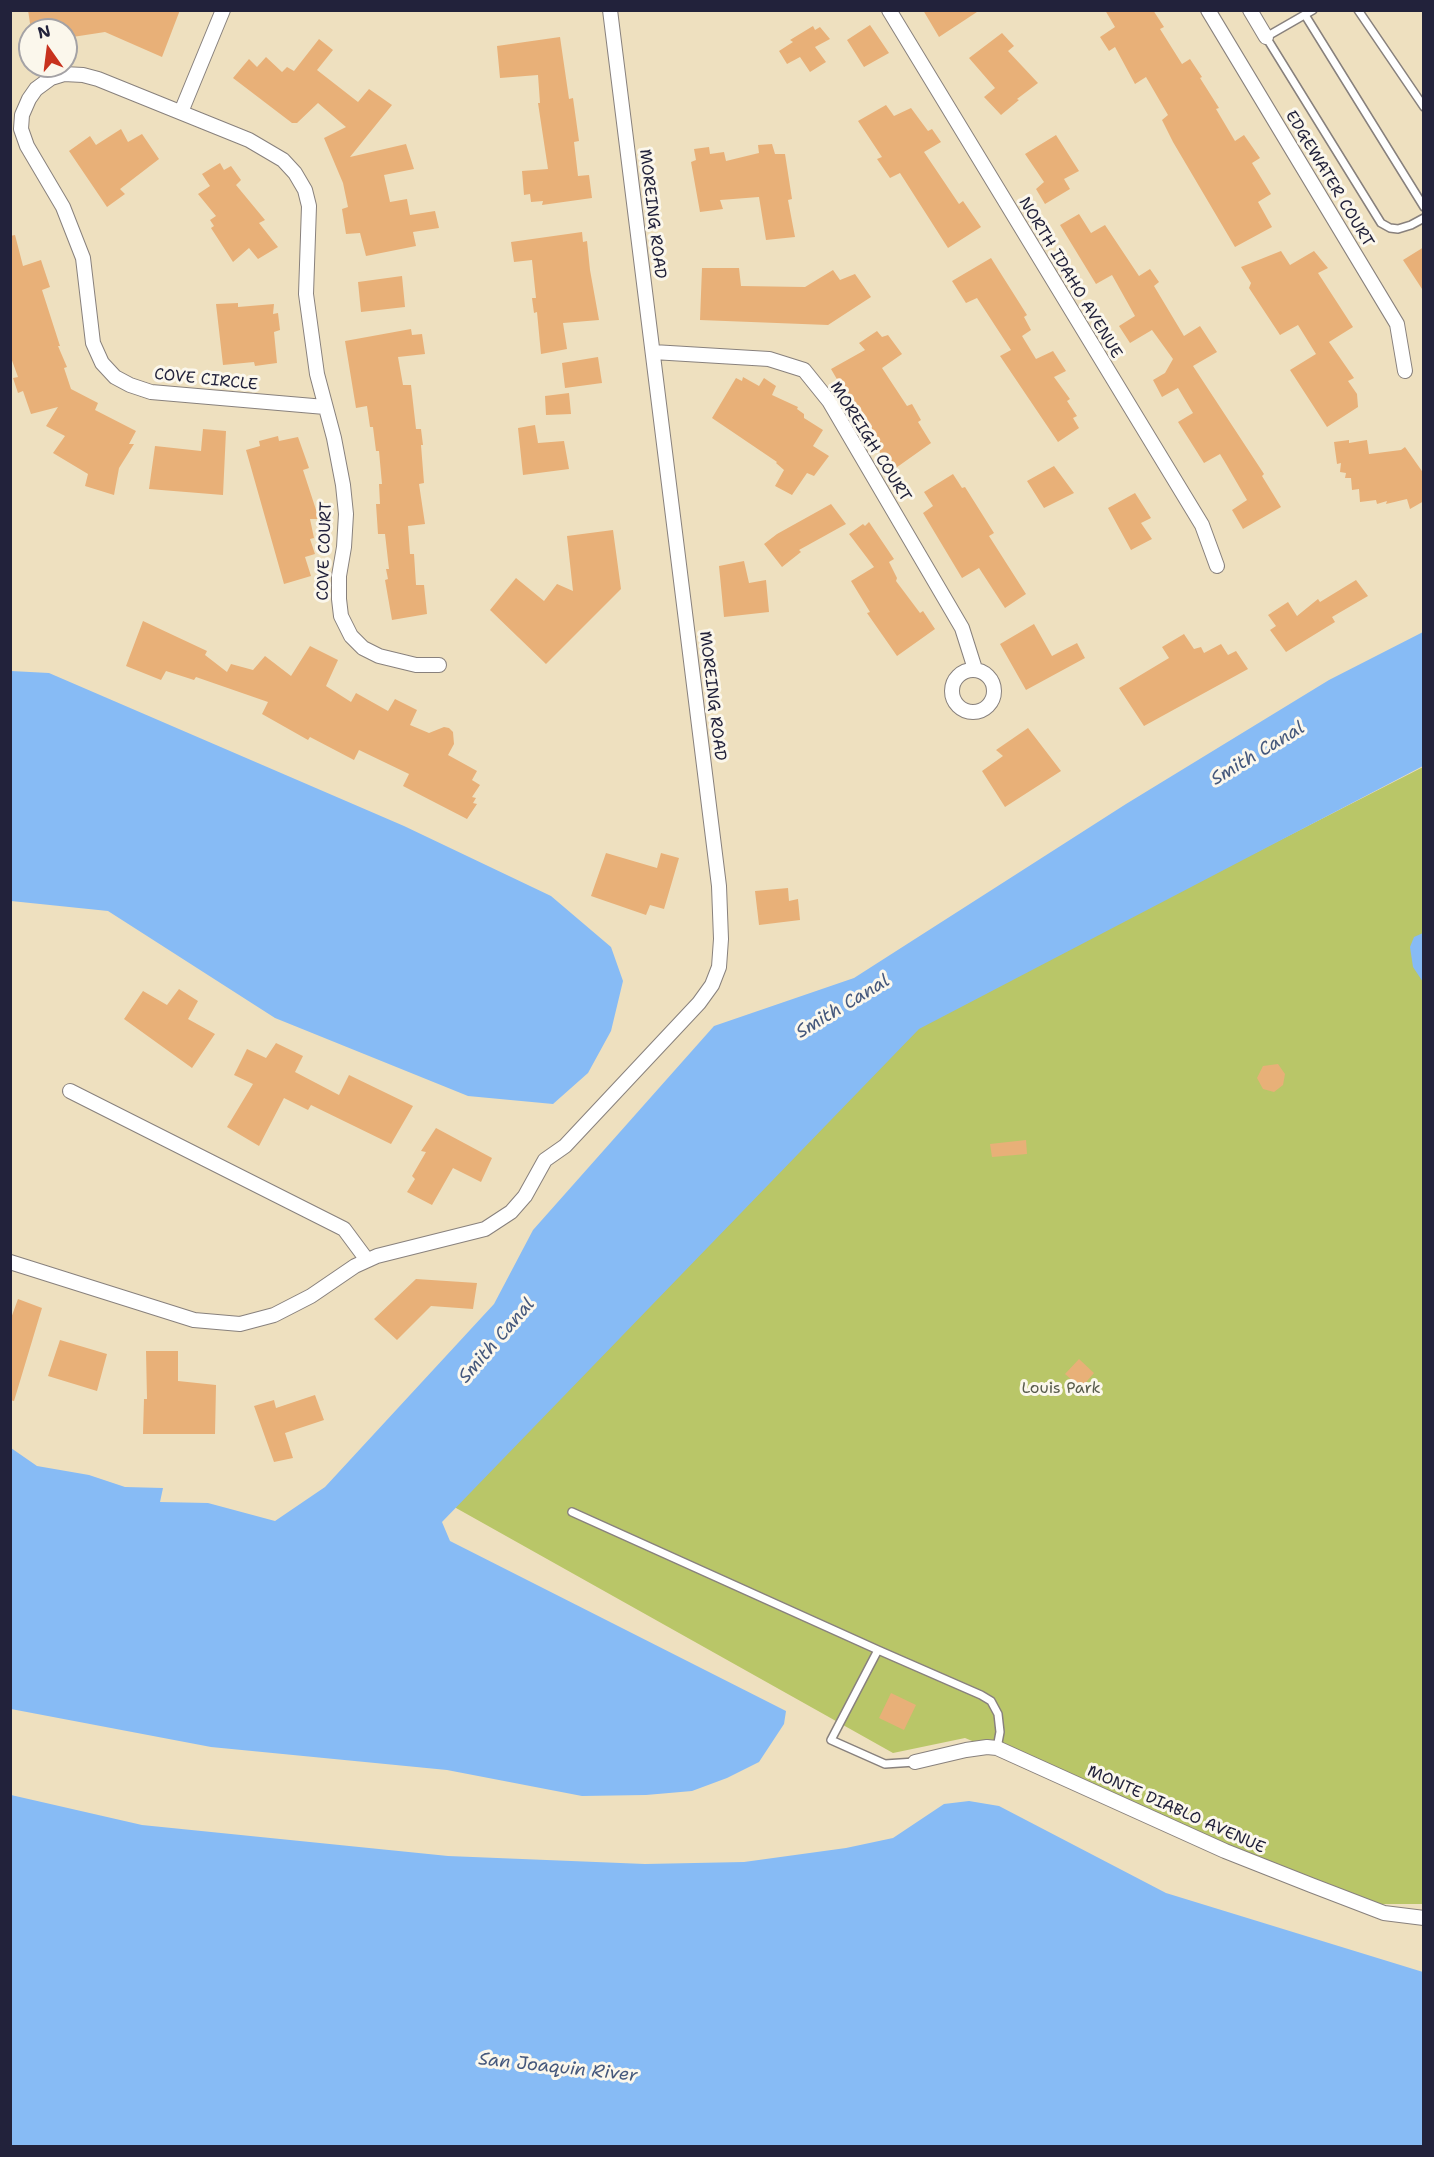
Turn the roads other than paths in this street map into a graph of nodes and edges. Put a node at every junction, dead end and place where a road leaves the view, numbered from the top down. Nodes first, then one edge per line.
1 (223, 10) edge
2 (610, 10) edge
3 (889, 10) edge
4 (1208, 10) edge
5 (1250, 10) edge
6 (1313, 10) edge
7 (1358, 10) edge
8 (1305, 15) junction
9 (1266, 37) junction
10 (1424, 107) edge
11 (181, 112) junction
12 (1424, 207) edge
13 (1424, 218) edge
14 (652, 352) junction
15 (1405, 371) dead end
16 (325, 407) junction
17 (1217, 566) dead end
18 (439, 665) dead end
19 (975, 669) dead end
20 (70, 1091) dead end
21 (367, 1260) junction
22 (10, 1262) edge
23 (572, 1512) dead end
24 (878, 1650) junction
25 (997, 1748) junction
26 (915, 1762) joint
27 (1424, 1918) edge

1 - 11 street
2 - 14 street, MOREING ROAD
3 - 17 street, NORTH IDAHO AVENUE
4 - 15 street, EDGEWATER COURT
5 - 9 street
6 - 8 lane
7 - 10 lane
8 - 9 lane
8 - 12 lane
9 - 13 lane
11 - 16 street, COVE CIRCLE
11 - 16 street, COVE CIRCLE
14 - 19 street, MOREIGH COURT
14 - 21 street, MOREING ROAD
16 - 18 street, COVE COURT
20 - 21 street
21 - 22 street, MOREING ROAD
23 - 24 lane
24 - 25 lane
24 - 26 lane
25 - 26 street, MONTE DIABLO AVENUE
25 - 27 street, MONTE DIABLO AVENUE

